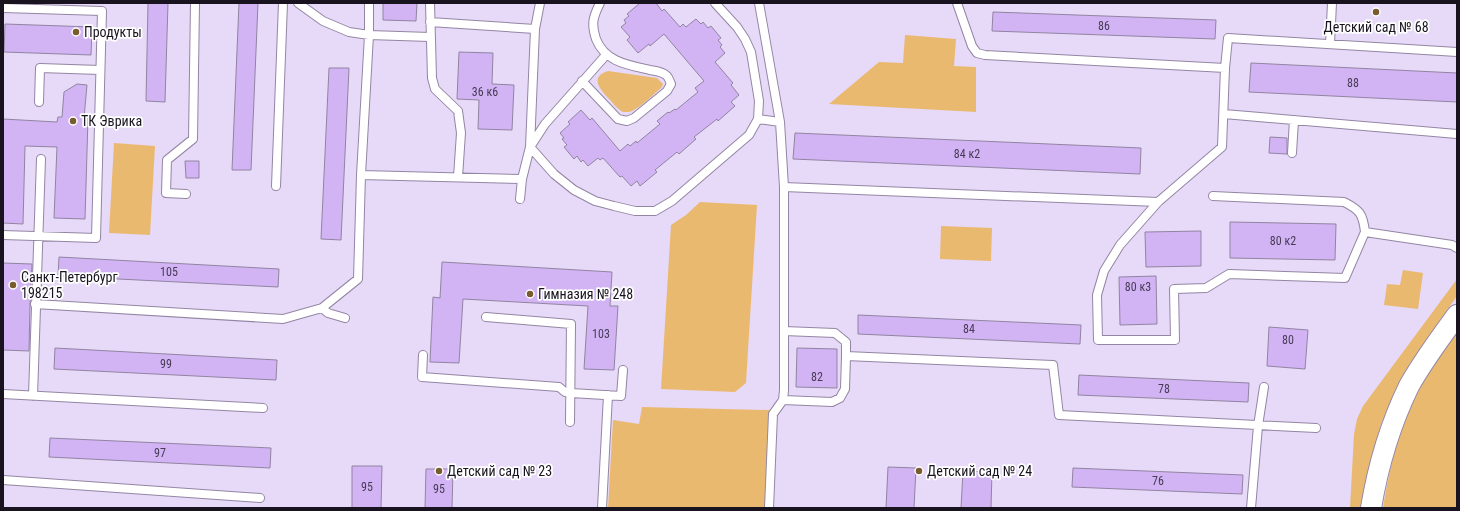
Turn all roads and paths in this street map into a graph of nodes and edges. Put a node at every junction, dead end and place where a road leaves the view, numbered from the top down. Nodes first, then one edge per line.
1 (195, 3) edge
2 (283, 3) edge
3 (298, 3) edge
4 (369, 3) edge
5 (430, 3) edge
6 (540, 3) edge
7 (600, 3) edge
8 (715, 3) edge
9 (759, 3) edge
10 (957, 3) edge
11 (1332, 3) edge
12 (3, 8) edge
13 (430, 22) junction
14 (535, 30) junction
15 (369, 35) junction
16 (430, 37) junction
17 (1330, 44) junction
18 (1457, 52) edge
19 (606, 55) junction
20 (1225, 68) junction
21 (100, 70) junction
22 (582, 81) junction
23 (39, 102) dead end
24 (1224, 114) junction
25 (758, 119) junction
26 (1294, 120) junction
27 (780, 122) junction
28 (1457, 134) edge
29 (530, 147) junction
30 (1292, 153) dead end
31 (41, 159) dead end
32 (361, 175) junction
33 (458, 177) junction
34 (522, 179) junction
35 (276, 186) dead end
36 (784, 187) junction
37 (186, 194) dead end
38 (1213, 196) dead end
39 (520, 200) dead end
40 (1158, 202) junction
41 (1365, 232) junction
42 (3, 236) edge
43 (38, 236) junction
44 (1457, 248) edge
45 (35, 304) junction
46 (322, 308) junction
47 (1457, 316) edge
48 (486, 317) dead end
49 (344, 318) dead end
50 (784, 331) junction
51 (422, 355) dead end
52 (846, 356) junction
53 (623, 370) dead end
54 (1264, 387) dead end
55 (571, 393) junction
56 (3, 394) edge
57 (608, 395) junction
58 (33, 396) junction
59 (782, 400) junction
60 (263, 408) dead end
61 (570, 422) dead end
62 (1258, 426) junction
63 (1316, 428) dead end
64 (3, 480) edge
65 (260, 498) dead end
66 (602, 508) edge
67 (769, 508) edge
68 (1251, 508) edge
69 (1371, 508) edge

1 - 37 lane
2 - 35 lane
3 - 15 lane
4 - 15 lane
5 - 13 lane
6 - 14 lane
7 - 19 lane
8 - 25 lane
9 - 27 lane
10 - 20 lane
11 - 17 lane
12 - 21 lane
13 - 14 lane
13 - 16 lane
14 - 29 lane
15 - 16 lane
15 - 32 lane
16 - 33 lane
17 - 18 lane
17 - 20 lane
19 - 22 lane
19 - 22 lane
20 - 24 lane
21 - 23 lane
21 - 43 lane
22 - 29 lane
24 - 26 lane
24 - 40 lane
25 - 27 lane
25 - 29 lane
26 - 28 lane
26 - 30 lane
27 - 36 lane
29 - 34 lane
31 - 43 lane
32 - 33 lane
32 - 46 lane
33 - 34 lane
34 - 39 lane
36 - 40 lane
36 - 50 lane
38 - 41 lane
40 - 41 lane
41 - 44 lane
42 - 43 lane
43 - 45 lane
45 - 46 lane
45 - 58 lane
46 - 49 lane
47 - 69 street
48 - 55 lane
50 - 52 lane
50 - 59 lane
51 - 55 lane
52 - 59 lane
52 - 62 lane
53 - 57 lane
54 - 62 lane
55 - 57 lane
55 - 61 lane
56 - 58 lane
57 - 66 lane
58 - 60 lane
59 - 67 lane
62 - 63 lane
62 - 68 lane
64 - 65 lane

